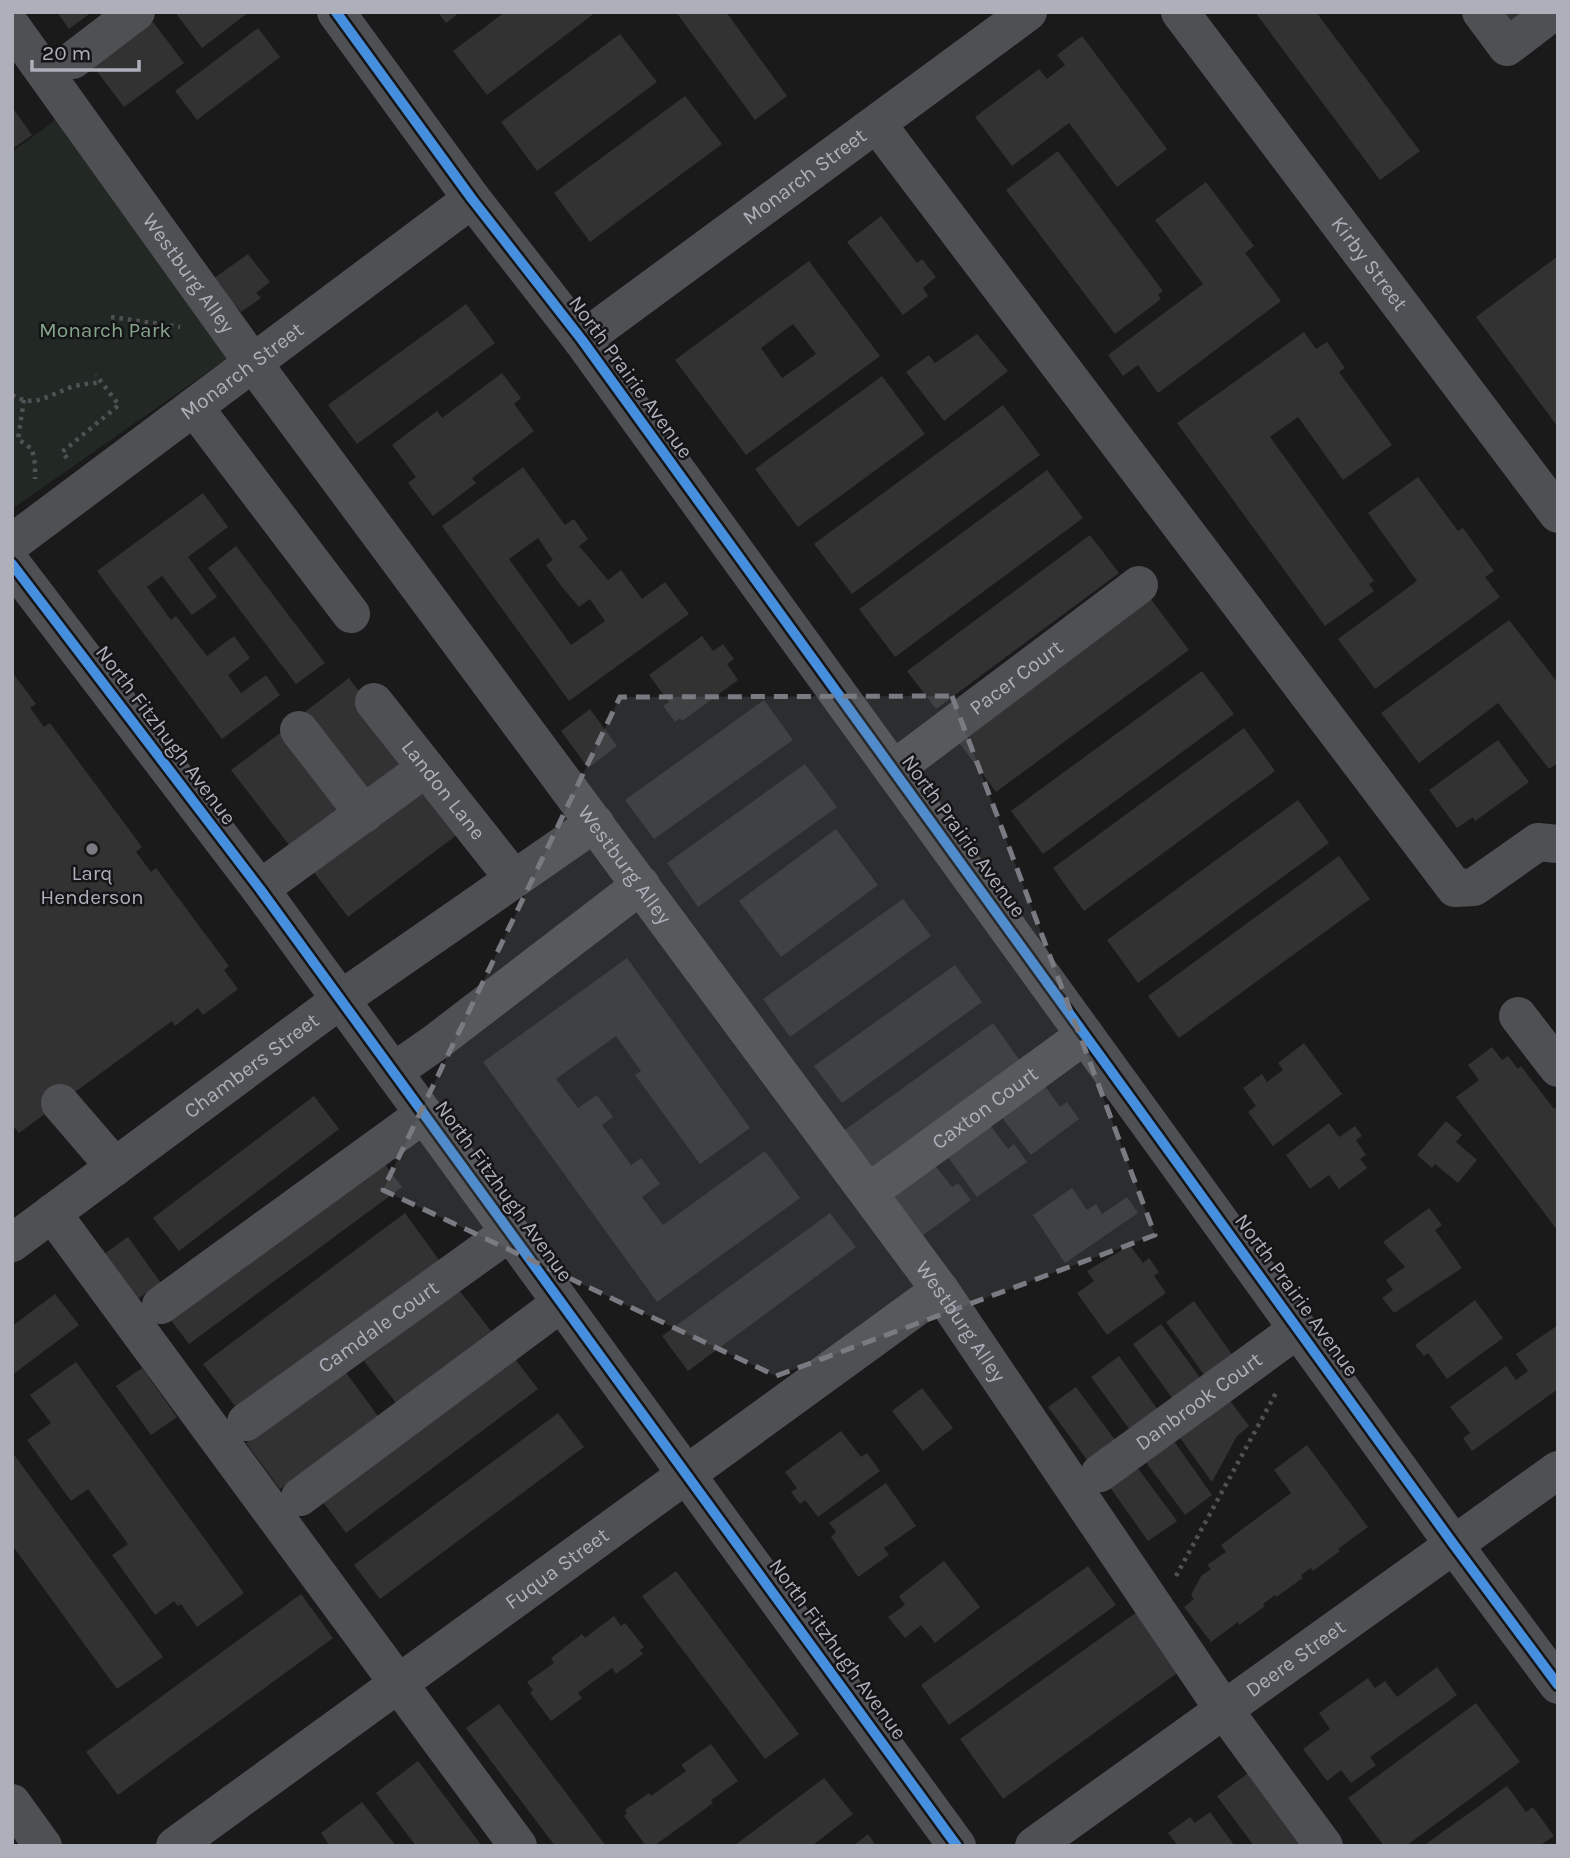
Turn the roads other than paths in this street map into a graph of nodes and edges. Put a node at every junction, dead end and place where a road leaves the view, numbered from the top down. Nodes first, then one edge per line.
1 (136, 12) edge
2 (336, 12) edge
3 (1028, 12) edge
4 (1180, 12) edge
5 (1481, 12) edge
6 (1553, 12) edge
7 (12, 27) edge
8 (73, 60) dead end
9 (877, 124) junction
10 (472, 200) junction
11 (582, 340) junction
12 (253, 363) junction
13 (194, 407) junction
14 (1558, 514) edge
15 (12, 543) edge
16 (12, 564) edge
17 (1139, 585) dead end
18 (351, 614) dead end
19 (374, 702) dead end
20 (299, 730) dead end
21 (426, 768) junction
22 (893, 770) junction
23 (363, 814) junction
24 (595, 823) junction
25 (1558, 844) edge
26 (514, 879) junction
27 (641, 885) junction
28 (260, 890) junction
29 (341, 999) junction
30 (1518, 1016) dead end
31 (1085, 1035) junction
32 (1558, 1068) edge
33 (393, 1072) junction
34 (60, 1103) dead end
35 (424, 1114) junction
36 (115, 1167) junction
37 (883, 1182) dead end
38 (52, 1213) junction
39 (510, 1232) junction
40 (12, 1243) edge
41 (940, 1290) junction
42 (561, 1303) junction
43 (161, 1305) dead end
44 (1298, 1329) junction
45 (246, 1422) dead end
46 (1558, 1470) edge
47 (1100, 1473) dead end
48 (687, 1475) junction
49 (300, 1497) dead end
50 (1454, 1545) junction
51 (399, 1684) junction
52 (1558, 1685) edge
53 (1224, 1710) junction
54 (12, 1803) edge
55 (43, 1846) edge
56 (175, 1846) edge
57 (518, 1846) edge
58 (957, 1846) edge
59 (1034, 1846) edge
60 (1324, 1846) edge

1 - 8 street
2 - 10 street, North Prairie Avenue
3 - 9 street, Monarch Street
4 - 14 street, Kirby Street
5 - 6 street
7 - 12 street, Westburg Alley
9 - 11 street, Monarch Street
9 - 25 street
10 - 11 street, North Prairie Avenue
10 - 12 street, Monarch Street
11 - 22 street, North Prairie Avenue
12 - 13 street, Monarch Street
12 - 24 street, Westburg Alley
13 - 15 street, Monarch Street
13 - 18 street
16 - 28 street, North Fitzhugh Avenue
17 - 22 street, Pacer Court
19 - 21 street, Landon Lane
20 - 23 street
21 - 23 street
21 - 26 street, Landon Lane
22 - 31 street, North Prairie Avenue
23 - 28 street
24 - 26 street, Chambers Street
24 - 27 street, Westburg Alley
26 - 29 street, Chambers Street
27 - 33 street
27 - 41 street, Westburg Alley
28 - 29 street, North Fitzhugh Avenue
29 - 33 street, North Fitzhugh Avenue
29 - 36 street, Chambers Street
30 - 32 street
31 - 37 street, Caxton Court
31 - 44 street, North Prairie Avenue
33 - 35 street, North Fitzhugh Avenue
34 - 36 street
35 - 39 street, North Fitzhugh Avenue
35 - 43 street
36 - 38 street, Chambers Street
38 - 40 street, Chambers Street
38 - 51 street
39 - 42 street, North Fitzhugh Avenue
39 - 45 street, Camdale Court
41 - 48 street, Fuqua Street
41 - 53 street, Westburg Alley
42 - 48 street, North Fitzhugh Avenue
42 - 49 street
44 - 47 street, Danbrook Court
44 - 50 street, North Prairie Avenue
46 - 50 street, Deere Street
48 - 51 street, Fuqua Street
48 - 58 street, North Fitzhugh Avenue
50 - 52 street, North Prairie Avenue
50 - 53 street, Deere Street
51 - 56 street, Fuqua Street
51 - 57 street
53 - 59 street, Deere Street
53 - 60 street, Westburg Alley
54 - 55 street

